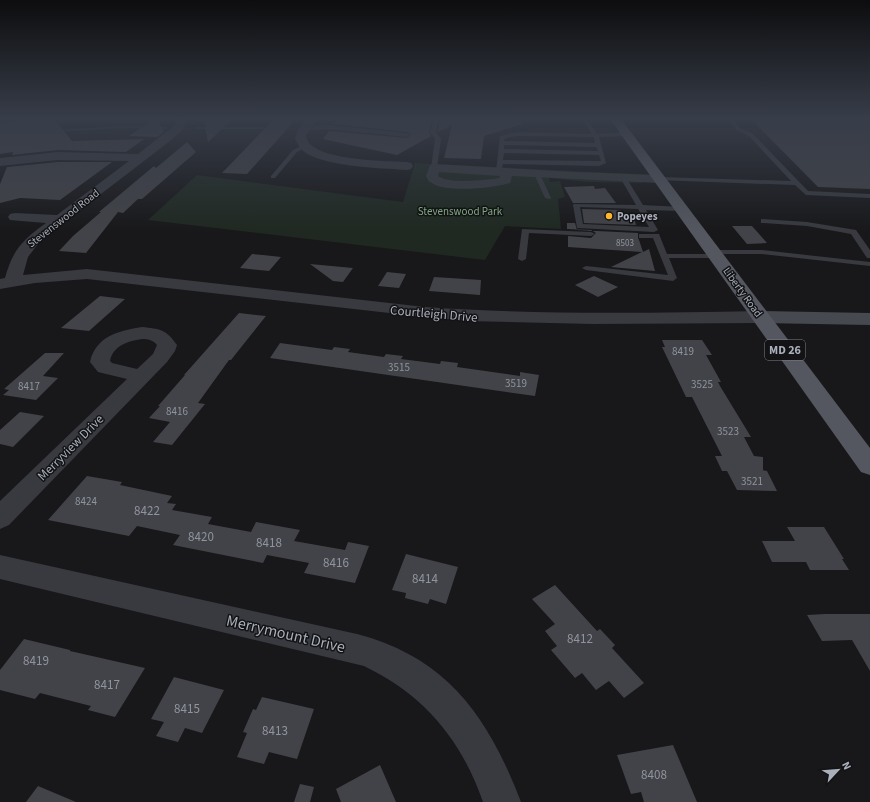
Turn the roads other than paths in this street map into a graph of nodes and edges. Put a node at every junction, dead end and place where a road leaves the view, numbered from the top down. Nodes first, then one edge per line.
1 (54, 156) edge
2 (75, 156) edge
3 (290, 156) edge
4 (327, 156) edge
5 (436, 156) edge
6 (501, 156) edge
7 (602, 156) edge
8 (642, 156) edge
9 (772, 156) edge
10 (140, 158) joint
11 (0, 162) edge
12 (408, 166) dead end
13 (434, 168) joint
14 (502, 168) junction
15 (537, 174) junction
16 (273, 177) dead end
17 (624, 178) junction
18 (659, 179) junction
19 (797, 183) junction
20 (870, 196) edge
21 (548, 198) dead end
22 (639, 207) junction
23 (682, 209) junction
24 (15, 217) dead end
25 (60, 219) junction
26 (764, 221) dead end
27 (715, 254) junction
28 (664, 256) junction
29 (870, 256) edge
30 (522, 259) dead end
31 (870, 264) edge
32 (586, 268) dead end
33 (6, 283) edge
34 (761, 317) junction
35 (870, 319) edge
36 (141, 376) dead end
37 (870, 466) edge
38 (0, 518) edge
39 (0, 567) edge
40 (502, 802) edge

1 - 11 street
2 - 10 street
3 - 16 lane
4 - 12 street
5 - 13 lane
6 - 14 lane
7 - 14 lane
8 - 18 main road, Liberty Road / MD 26
9 - 19 lane
10 - 25 street, Stevenswood Road
13 - 14 street
14 - 15 street
15 - 17 street
15 - 21 lane
17 - 18 street
17 - 22 lane
18 - 19 lane
18 - 23 main road, Liberty Road / MD 26
19 - 20 lane
22 - 22 lane
22 - 23 lane
23 - 27 main road, Liberty Road / MD 26
24 - 25 street
25 - 33 street, Stevenswood Road
26 - 29 lane
27 - 28 lane
27 - 31 lane
27 - 34 main road, Liberty Road / MD 26
28 - 30 lane
28 - 32 lane
33 - 34 street, Courtleigh Drive
34 - 35 street, Courtleigh Drive
34 - 37 main road, Liberty Road / MD 26
36 - 38 street, Merryview Drive
39 - 40 street, Merrymount Drive

